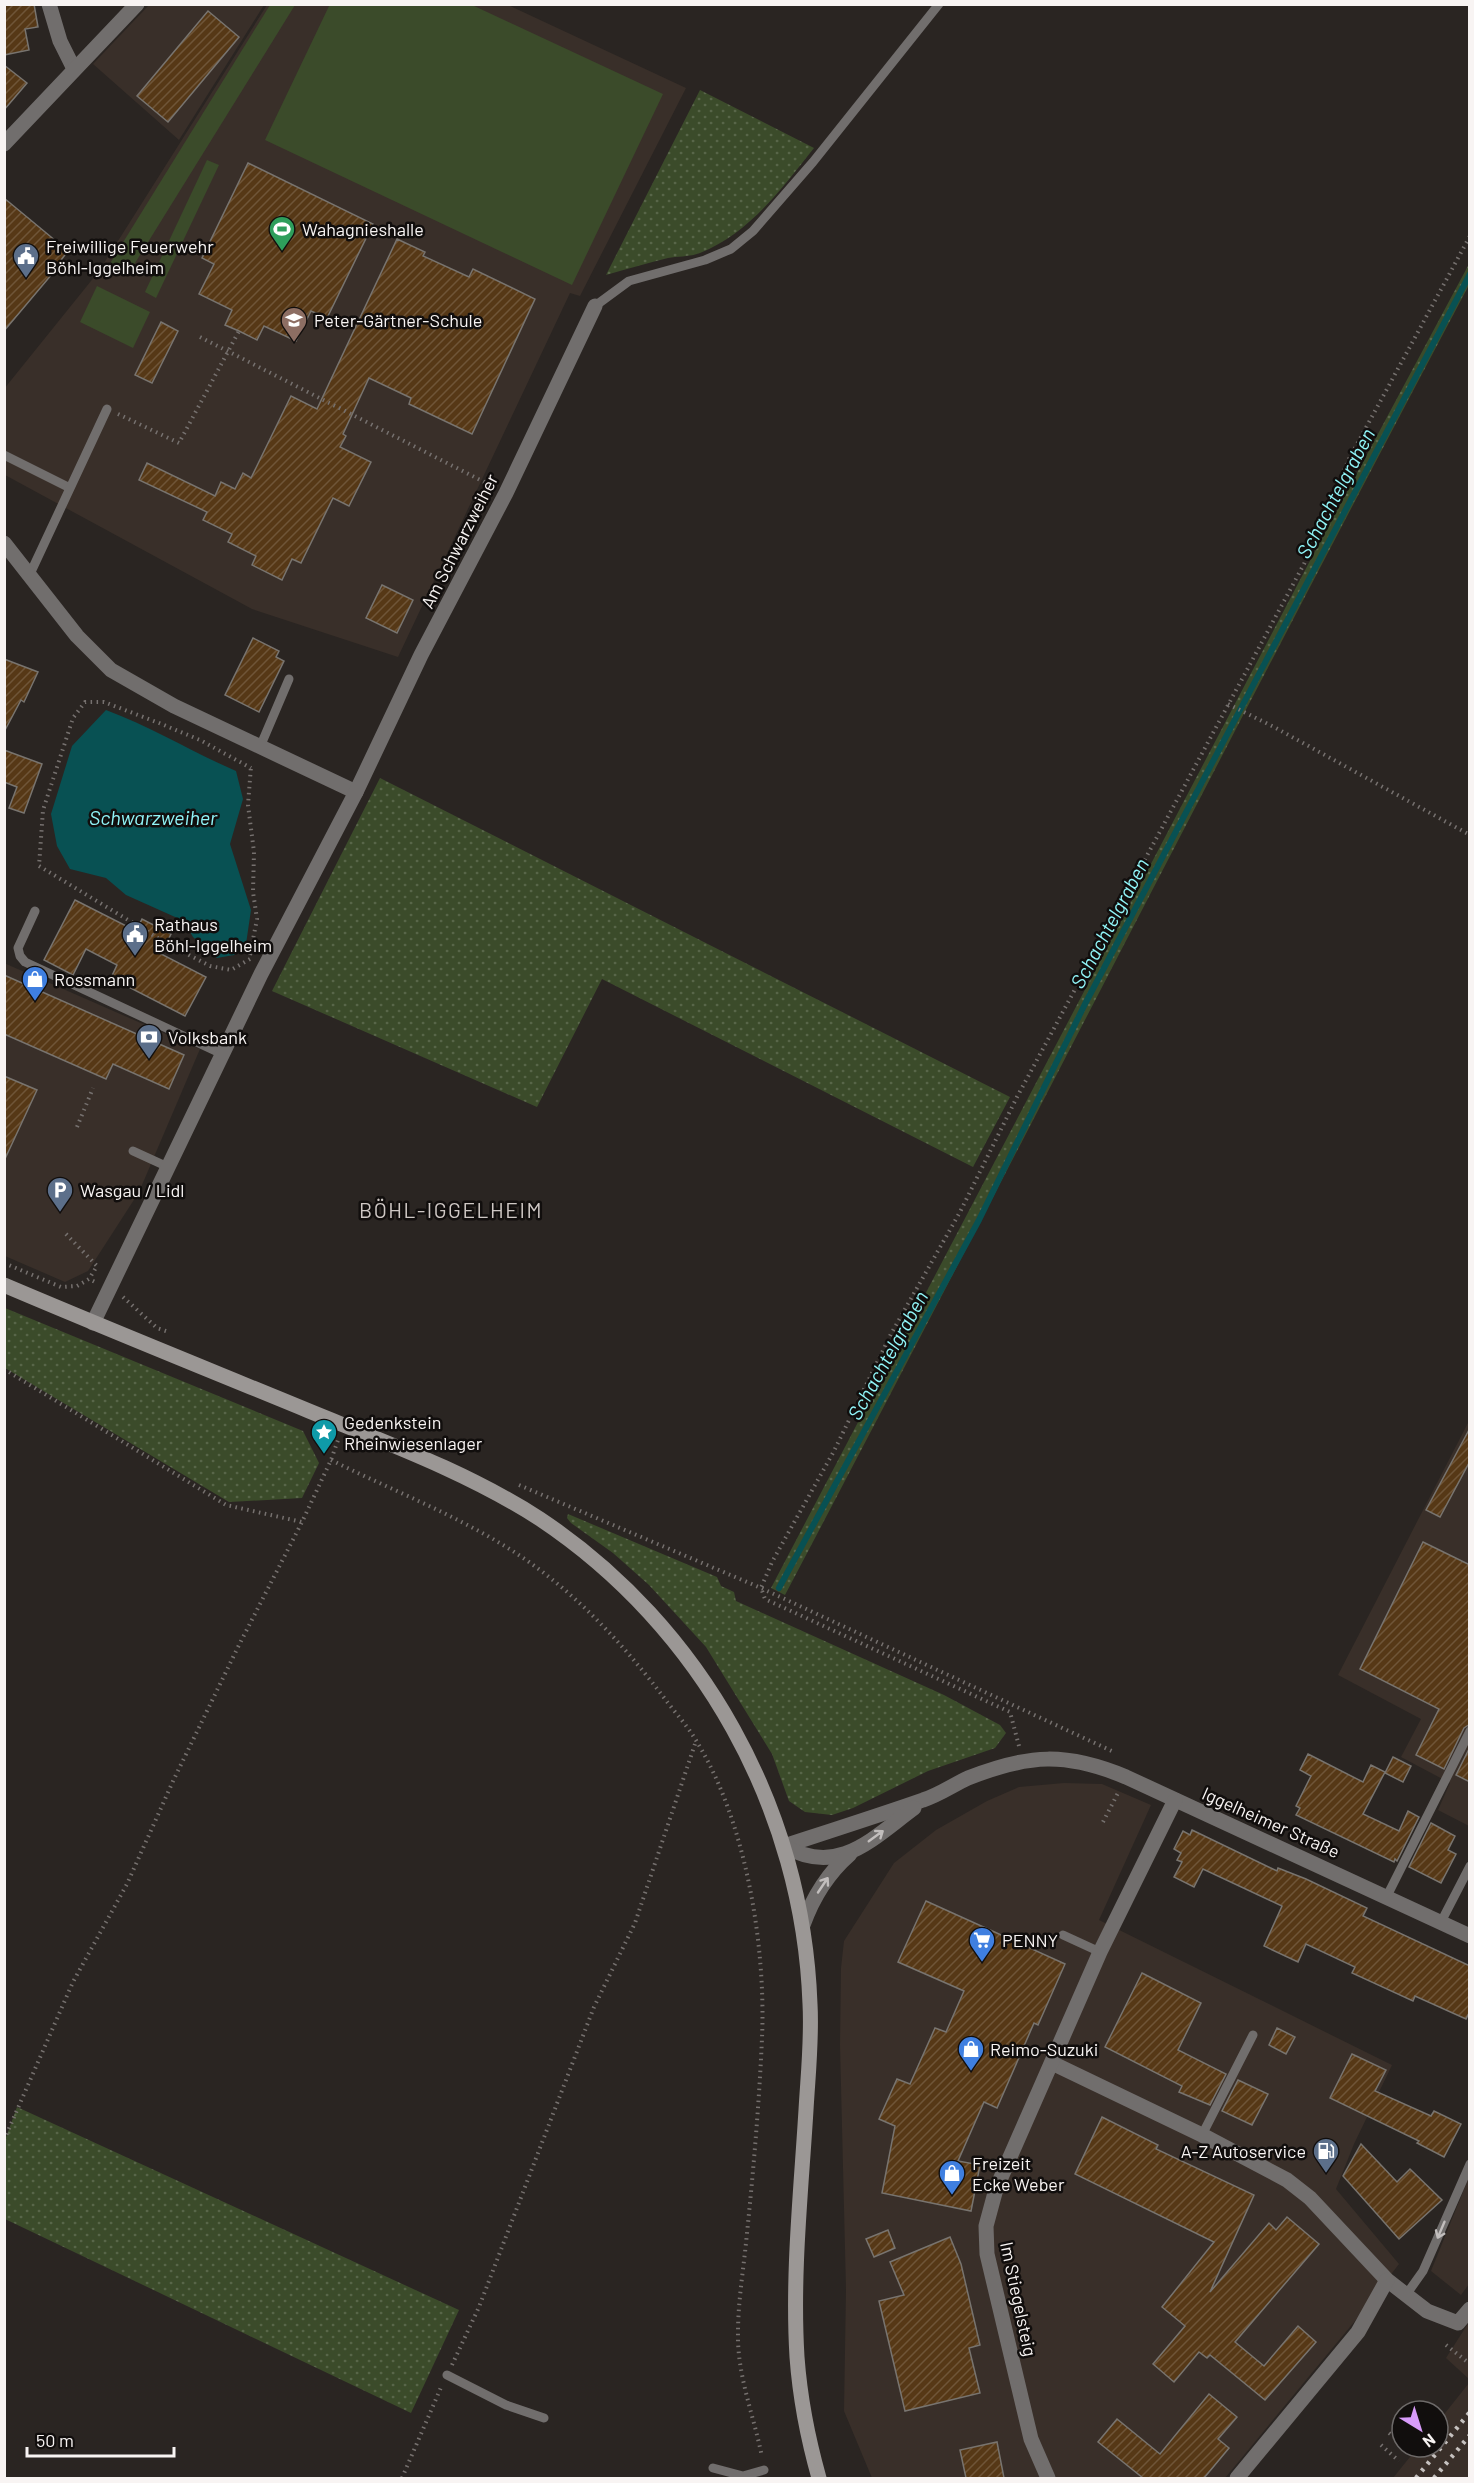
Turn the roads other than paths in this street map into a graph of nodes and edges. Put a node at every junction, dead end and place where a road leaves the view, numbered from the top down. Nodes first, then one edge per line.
1 (49, 4) edge
2 (137, 4) edge
3 (939, 4) edge
4 (74, 69) junction
5 (4, 144) edge
6 (595, 306) joint
7 (106, 409) road end
8 (4, 455) edge
9 (68, 487) junction
10 (4, 543) edge
11 (30, 574) junction
12 (289, 679) dead end
13 (253, 744) junction
14 (356, 792) junction
15 (35, 910) dead end
16 (222, 1054) junction
17 (133, 1151) dead end
18 (168, 1167) junction
19 (4, 1285) edge
20 (93, 1323) junction
21 (1470, 1731) edge
22 (926, 1799) junction
23 (1175, 1800) junction
24 (784, 1846) junction
25 (854, 1851) junction
26 (1470, 1866) edge
27 (1387, 1896) junction
28 (1441, 1922) junction
29 (803, 1925) junction
30 (1063, 1935) dead end
31 (1470, 1936) edge
32 (1100, 1952) junction
33 (1253, 2035) dead end
34 (1053, 2063) junction
35 (1202, 2135) junction
36 (1470, 2164) edge
37 (1387, 2280) junction
38 (1406, 2295) junction
39 (1470, 2309) edge
40 (447, 2375) road end
41 (544, 2418) dead end
42 (713, 2468) dead end
43 (764, 2470) road end
44 (819, 2478) edge
45 (1048, 2478) edge
46 (1237, 2478) edge

1 - 4 street
2 - 4 street
3 - 6 lane
4 - 5 street
6 - 14 street, Am Schwarzweiher
7 - 9 lane
8 - 9 lane
9 - 11 lane
10 - 11 street
11 - 13 street
12 - 13 lane
13 - 14 street
14 - 16 street, Am Schwarzweiher
15 - 16 lane
16 - 18 street, Am Schwarzweiher
17 - 18 lane
18 - 20 street, Am Schwarzweiher
19 - 20 main road
20 - 24 main road
21 - 27 lane
22 - 23 street, Iggelheimer Straße
22 - 24 street
25 -> 22 street
23 - 27 street, Iggelheimer Straße
23 - 32 street, Im Stiegelsteig
24 - 25 street
24 - 29 main road
29 -> 25 street
26 - 28 lane
27 - 28 street, Iggelheimer Straße
28 - 31 street, Iggelheimer Straße
29 - 44 main road
30 - 32 lane
32 - 34 street, Im Stiegelsteig
33 - 35 lane
34 - 35 street
34 - 45 street, Im Stiegelsteig
35 - 37 street
36 -> 38 lane
37 - 38 street
37 - 46 street
38 - 39 street
40 - 41 lane
42 - 43 lane

